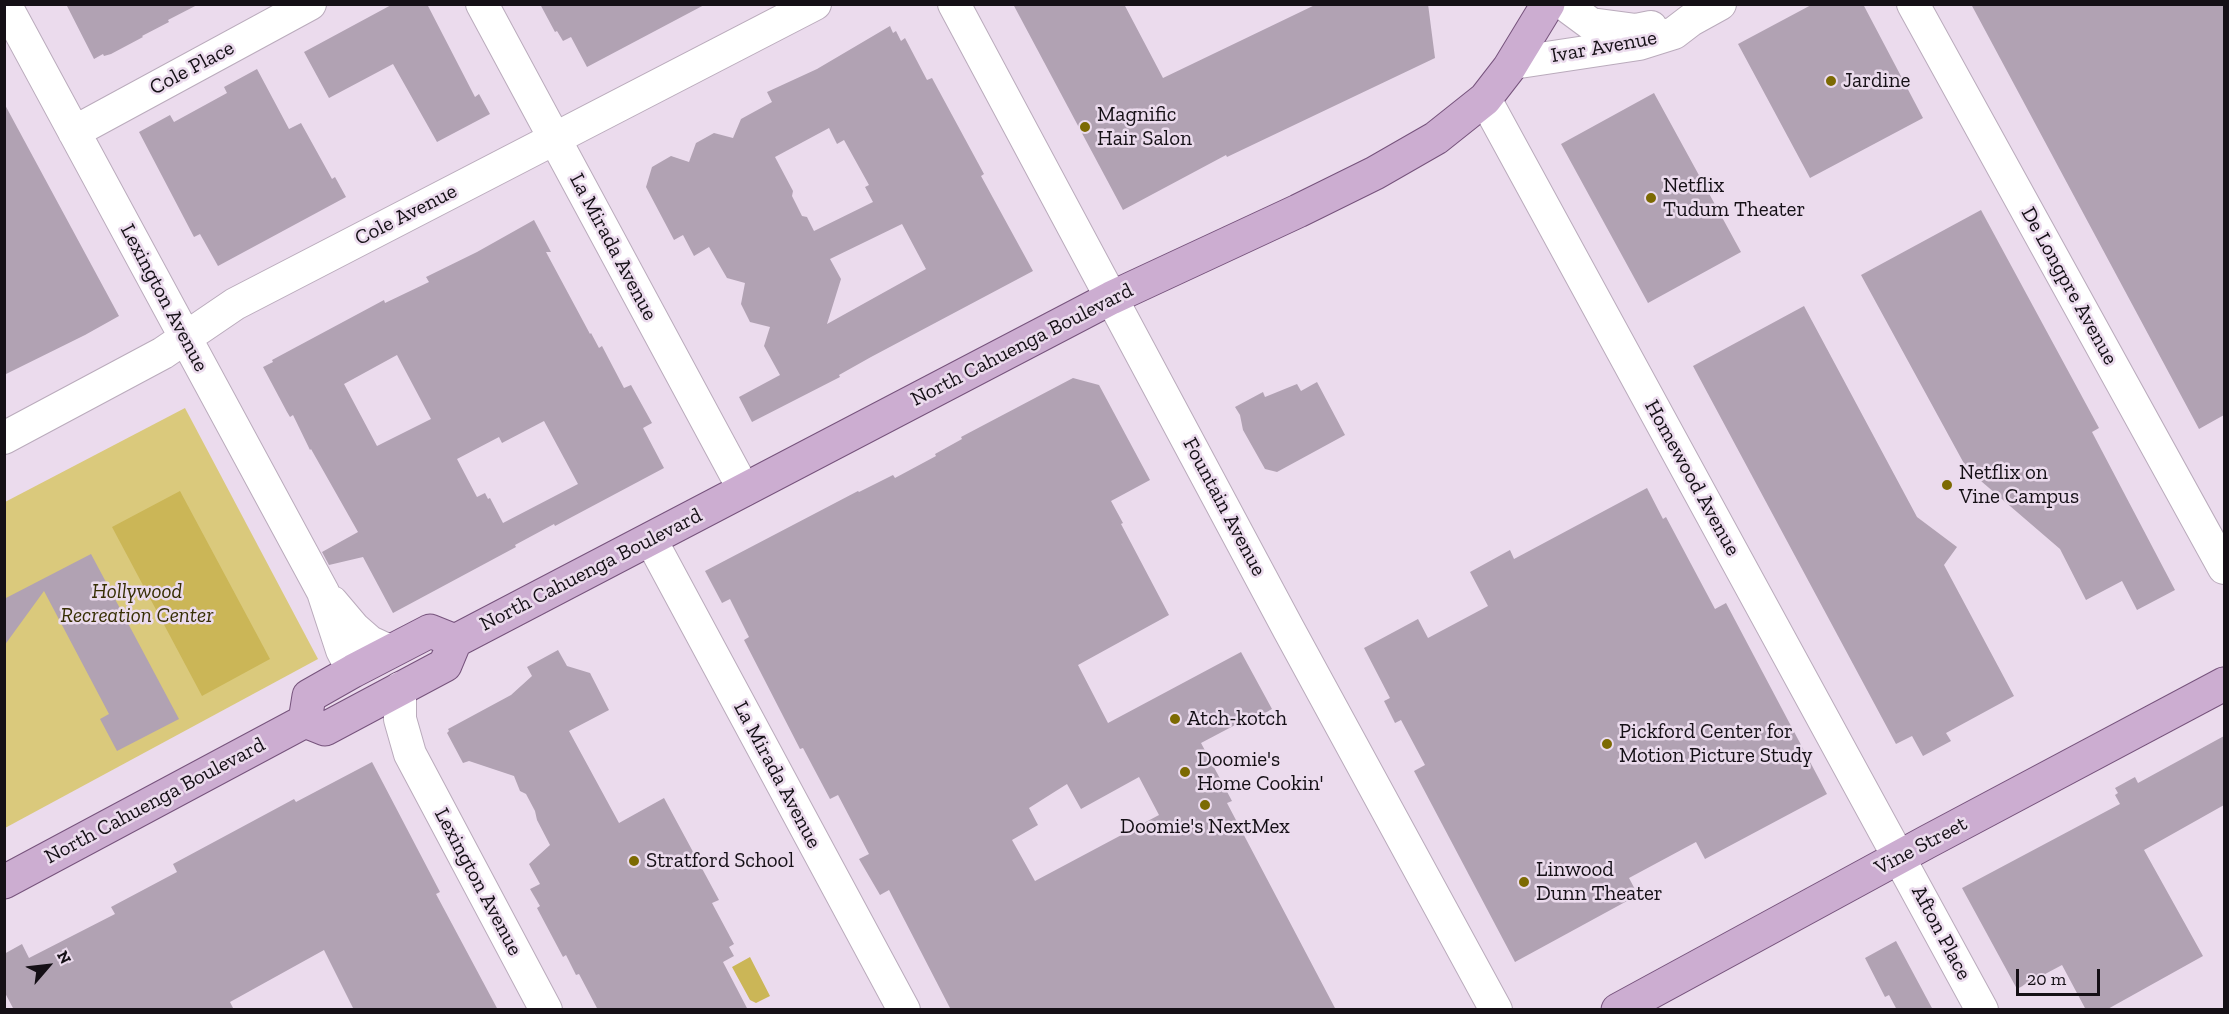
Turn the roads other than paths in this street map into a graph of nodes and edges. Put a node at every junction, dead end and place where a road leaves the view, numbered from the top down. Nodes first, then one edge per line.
1 (5, 4) edge
2 (310, 4) edge
3 (482, 4) edge
4 (815, 4) edge
5 (954, 4) edge
6 (1548, 4) edge
7 (1564, 4) edge
8 (1720, 4) edge
9 (1913, 4) edge
10 (1691, 20) junction
11 (1513, 63) junction
12 (1485, 99) junction
13 (74, 132) junction
14 (554, 138) junction
15 (1111, 298) junction
16 (186, 339) junction
17 (4, 438) edge
18 (744, 490) junction
19 (651, 540) junction
20 (2224, 568) edge
21 (323, 592) junction
22 (455, 641) junction
23 (394, 649) junction
24 (353, 671) junction
25 (2224, 684) edge
26 (400, 688) junction
27 (368, 706) junction
28 (305, 721) junction
29 (410, 754) junction
30 (1900, 857) junction
31 (4, 882) edge
32 (546, 1010) edge
33 (904, 1010) edge
34 (1496, 1010) edge
35 (1618, 1010) edge
36 (1982, 1010) edge

1 - 13 street, Lexington Avenue
2 - 13 street, Cole Place
3 - 14 street, La Mirada Avenue
4 - 14 street, Cole Avenue
5 - 15 street, Fountain Avenue
6 - 11 main road, North Cahuenga Boulevard
7 - 10 street, Ivar Avenue
8 - 10 street, Ivar Avenue
9 - 20 street, De Longpre Avenue
10 - 11 street, Ivar Avenue
11 - 12 main road, North Cahuenga Boulevard
12 - 15 main road, North Cahuenga Boulevard
12 - 30 street, Homewood Avenue
13 - 16 street, Lexington Avenue
14 - 16 street, Cole Avenue
14 - 18 street, La Mirada Avenue
15 - 18 main road, North Cahuenga Boulevard
15 - 34 street, Fountain Avenue
16 - 17 street, Cole Avenue
16 - 21 street, Lexington Avenue
18 - 19 main road, North Cahuenga Boulevard
19 - 22 main road, North Cahuenga Boulevard
19 - 33 street, La Mirada Avenue
21 - 23 street, Lexington Avenue
21 - 24 street, Lexington Avenue
22 - 23 main road, North Cahuenga Boulevard
22 - 26 main road, North Cahuenga Boulevard
23 - 24 main road, North Cahuenga Boulevard
24 - 28 main road, North Cahuenga Boulevard
25 - 30 main road, Vine Street
26 - 27 main road, North Cahuenga Boulevard
26 - 29 street, Lexington Avenue
27 - 28 main road, North Cahuenga Boulevard
27 - 29 street, Lexington Avenue
28 - 31 main road, North Cahuenga Boulevard
29 - 32 street, Lexington Avenue
30 - 35 main road, Vine Street
30 - 36 street, Afton Place

